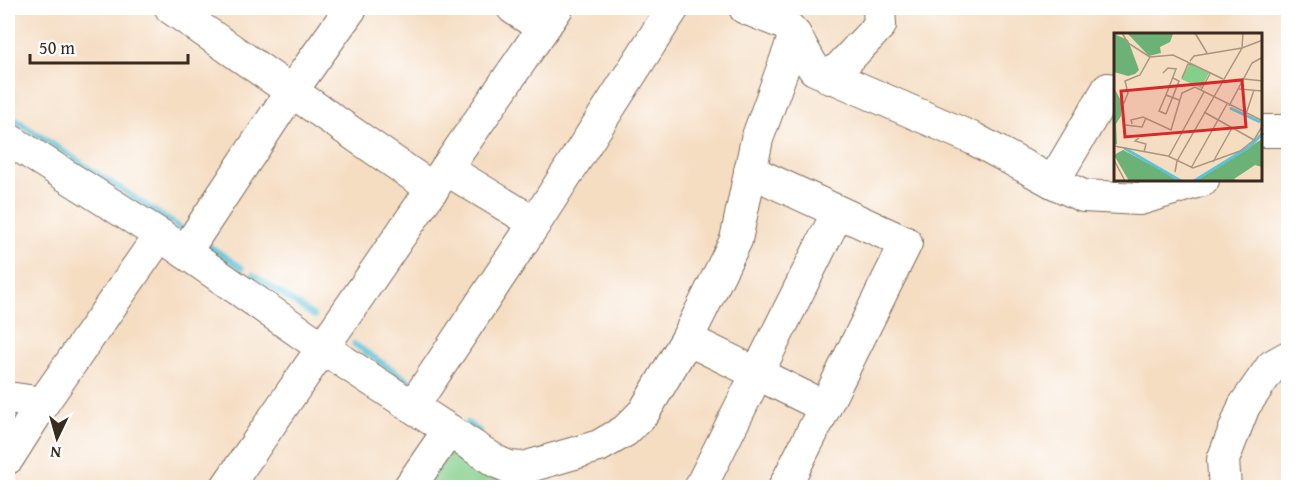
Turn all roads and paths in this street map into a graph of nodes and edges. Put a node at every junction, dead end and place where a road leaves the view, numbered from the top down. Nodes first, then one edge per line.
1 (171, 8) edge
2 (351, 8) edge
3 (513, 8) edge
4 (673, 8) edge
5 (745, 8) edge
6 (879, 8) edge
7 (550, 18) edge
8 (795, 35) junction
9 (830, 78) junction
10 (1114, 90) edge
11 (291, 92) junction
12 (8, 139) edge
13 (750, 171) junction
14 (440, 179) junction
15 (1053, 182) junction
16 (1196, 182) edge
17 (838, 212) junction
18 (535, 223) junction
19 (173, 244) junction
20 (687, 339) junction
21 (323, 348) junction
22 (1288, 357) edge
23 (756, 374) junction
24 (8, 398) edge
25 (43, 403) junction
26 (413, 406) junction
27 (825, 407) junction
28 (449, 430) junction
29 (8, 458) edge
30 (226, 488) edge
31 (409, 488) edge
32 (700, 488) edge
33 (784, 488) edge
34 (1225, 488) edge

1 - 11 street
2 - 11 street
3 - 7 street
4 - 18 street
5 - 8 street
6 - 9 street
7 - 14 street
8 - 9 street
8 - 13 street
9 - 15 street
10 - 15 street
11 - 14 street
11 - 19 street
12 - 19 street
13 - 17 street
13 - 20 street
14 - 18 street
14 - 21 street
15 - 16 street
17 - 23 street
17 - 27 street
18 - 26 street
19 - 21 street
19 - 25 street
20 - 23 street
20 - 28 street
21 - 26 street
21 - 30 street
22 - 34 street
23 - 27 street
23 - 32 street
24 - 25 street
25 - 29 street
26 - 28 street
27 - 33 street
28 - 31 street

